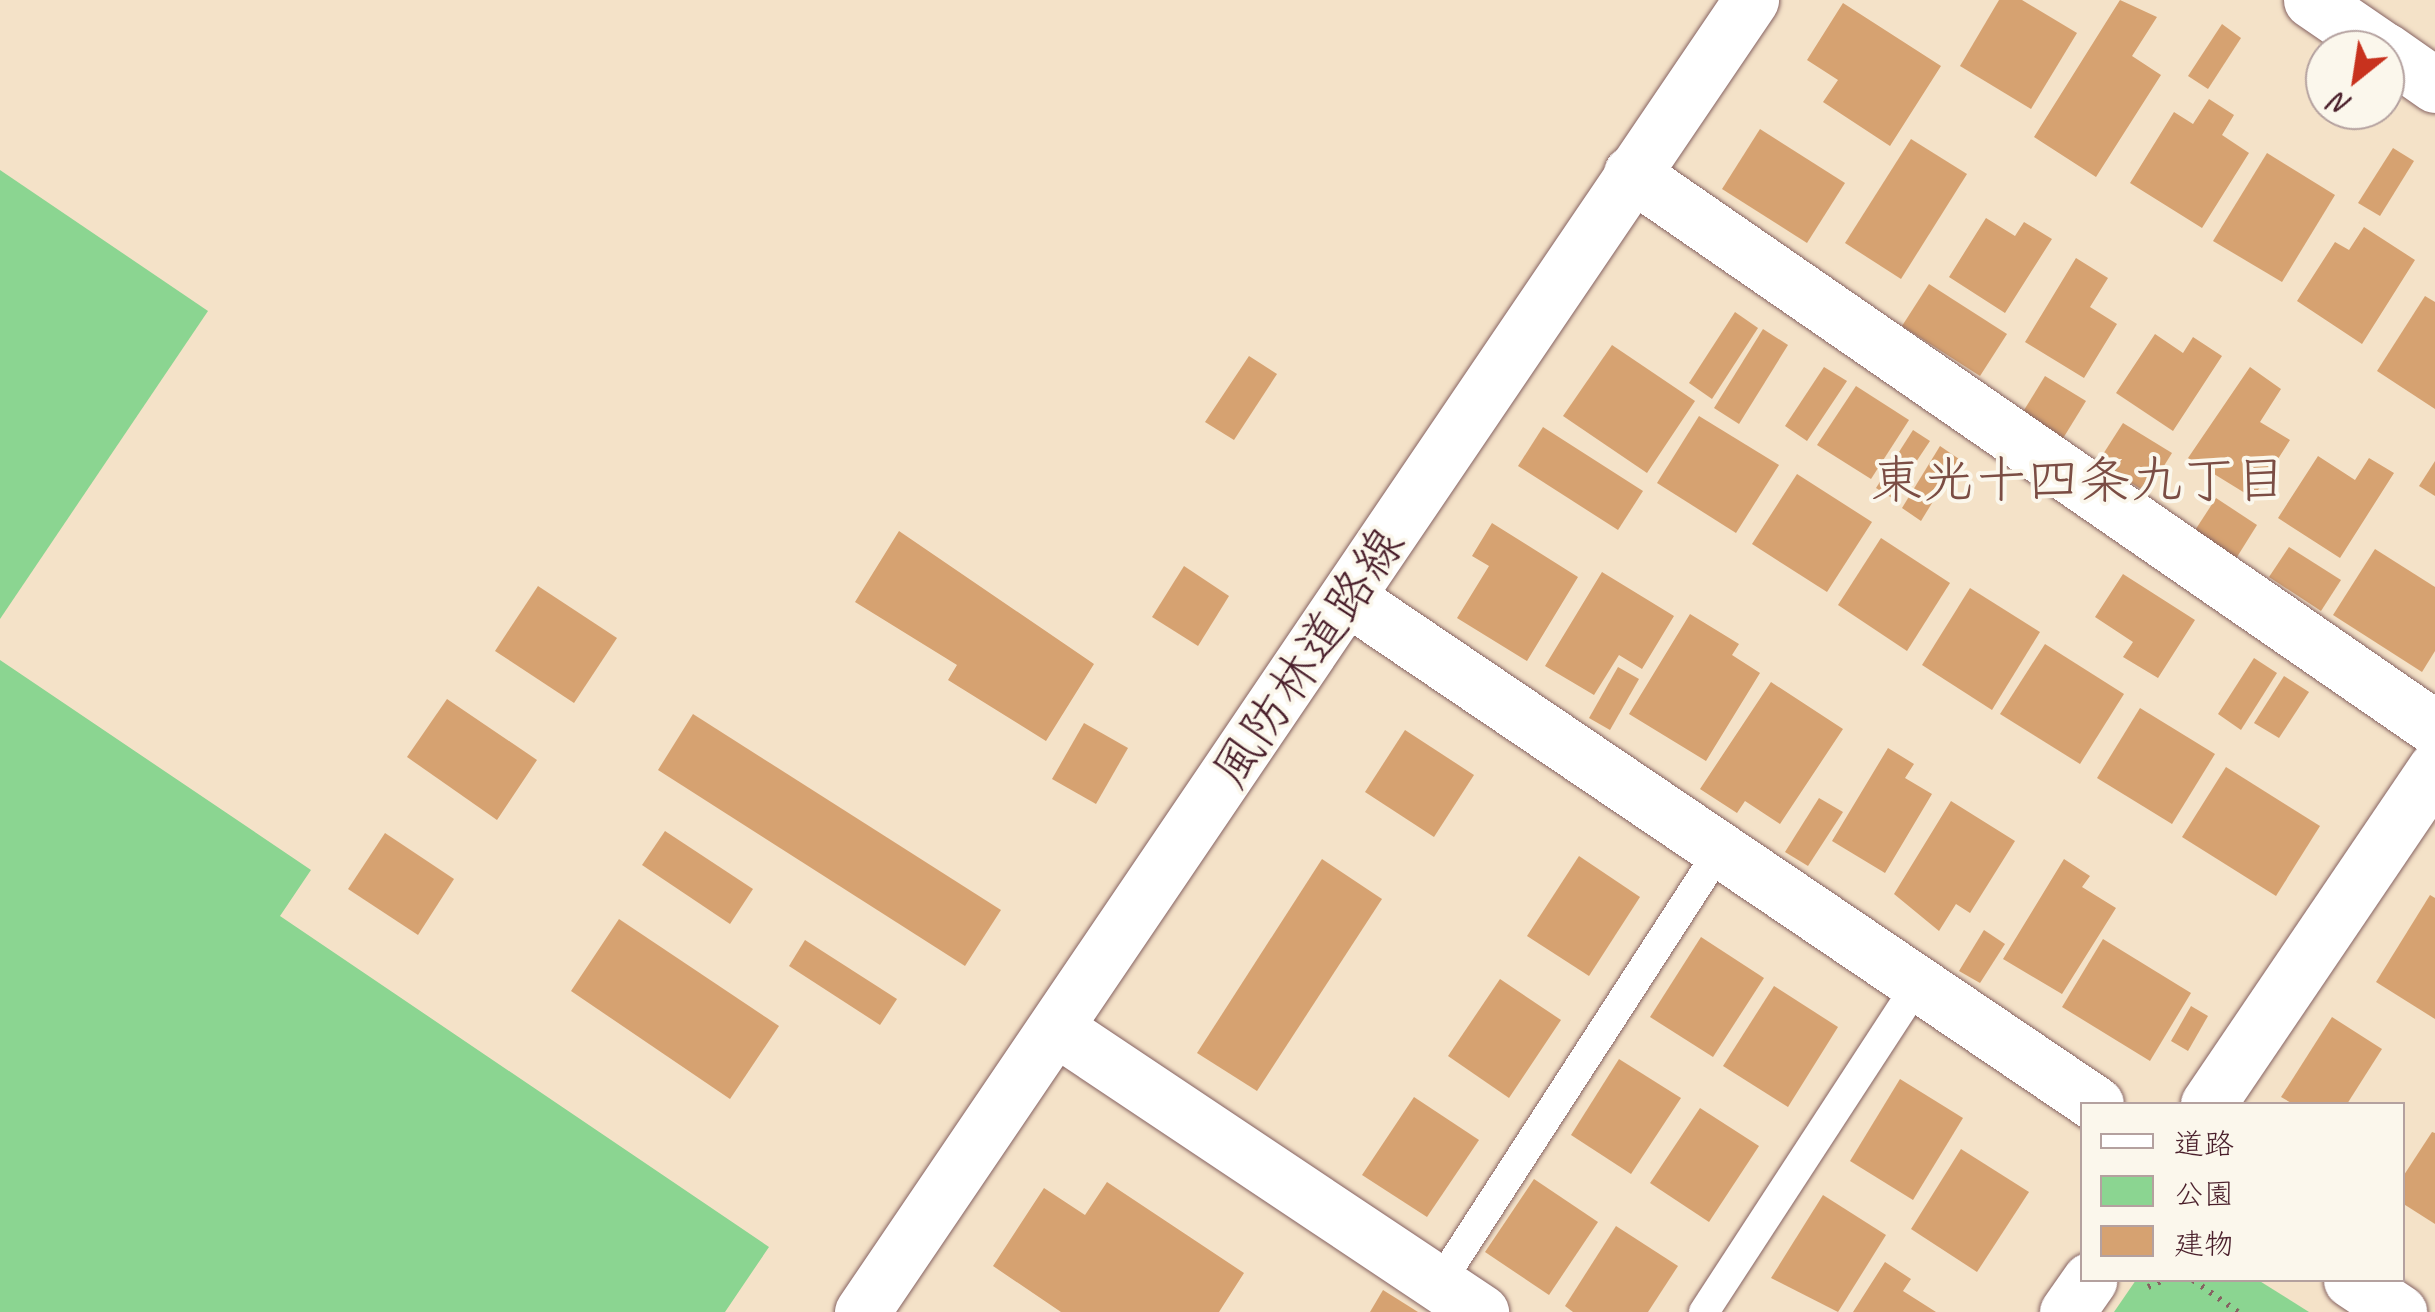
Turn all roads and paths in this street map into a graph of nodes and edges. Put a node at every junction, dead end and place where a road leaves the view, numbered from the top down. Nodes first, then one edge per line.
1 (1751, 0) edge
2 (2311, 0) edge
3 (2355, 30) edge
4 (2405, 64) edge
5 (2435, 84) edge
6 (1631, 173) junction
7 (1348, 598) junction
8 (2435, 728) edge
9 (2435, 769) edge
10 (1720, 850) junction
11 (1918, 984) junction
12 (1057, 1029) junction
13 (2093, 1102) edge
14 (2209, 1102) edge
15 (2088, 1282) edge
16 (2196, 1282) edge
17 (2355, 1282) edge
18 (1460, 1298) edge
19 (862, 1312) edge
20 (1704, 1312) edge
21 (2067, 1312) edge
22 (2238, 1312) edge
23 (2399, 1312) edge

1 - 6 street, 風防林道路線
2 - 3 street
4 - 5 street
6 - 7 street, 風防林道路線
6 - 8 street
7 - 10 street
7 - 12 street, 風防林道路線
9 - 14 street
10 - 11 street
10 - 18 lane
11 - 13 street
11 - 20 lane
12 - 18 street
12 - 19 street, 風防林道路線
15 - 21 street
16 - 22 path
17 - 23 street

